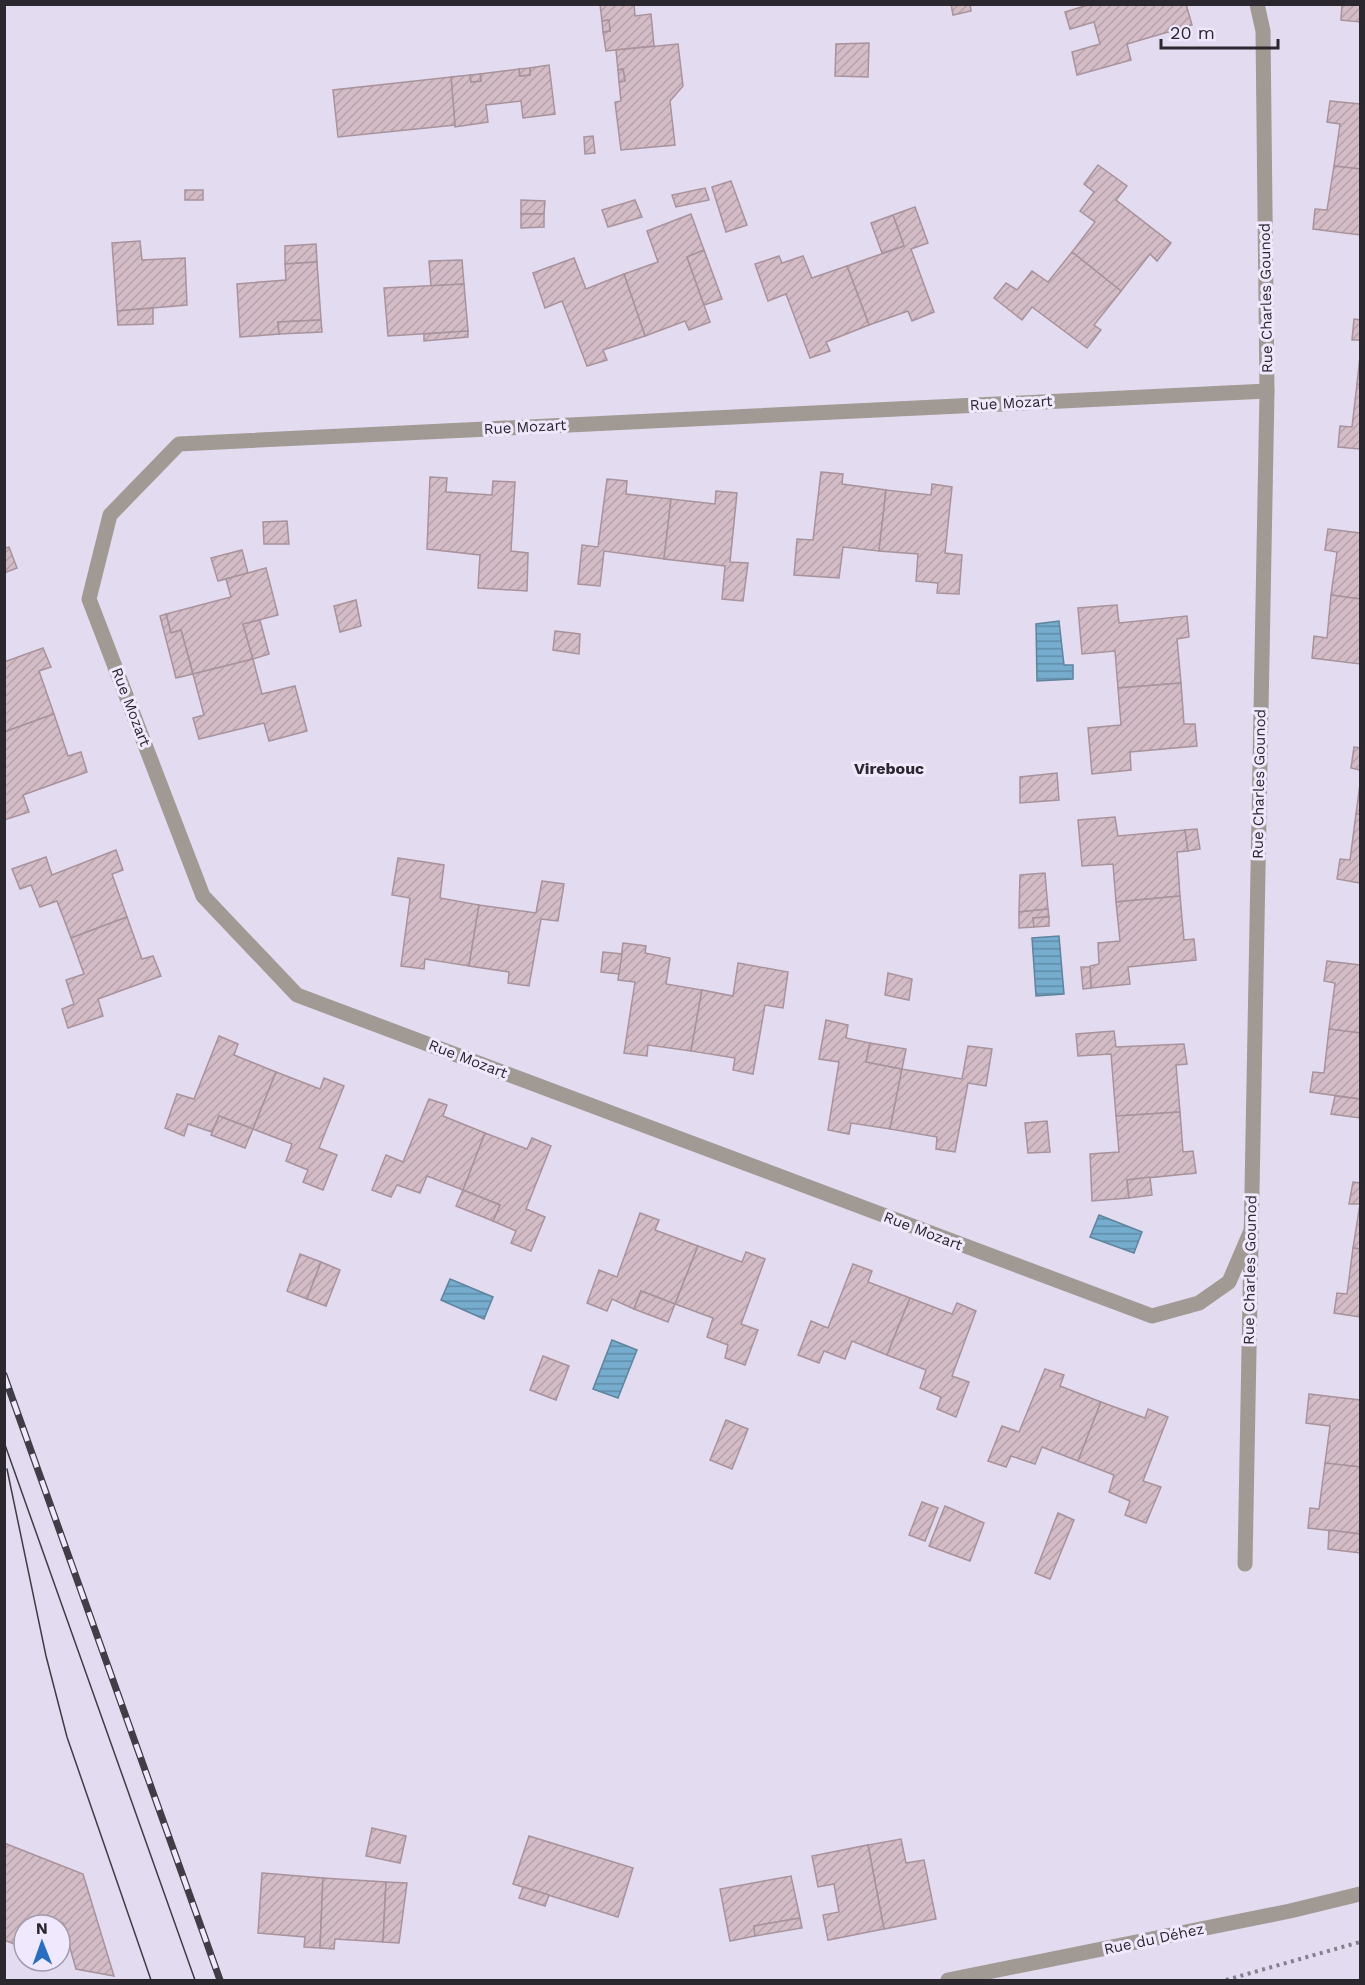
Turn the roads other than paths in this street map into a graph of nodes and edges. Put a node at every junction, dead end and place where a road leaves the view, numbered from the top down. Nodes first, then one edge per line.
1 (1257, 4) edge
2 (1267, 391) junction
3 (1250, 1233) junction
4 (1245, 1564) dead end
5 (1360, 1894) edge
6 (948, 1980) edge

1 - 2 street, Rue Charles Gounod
2 - 3 street, Rue Charles Gounod
2 - 3 street, Rue Mozart
3 - 4 street, Rue Charles Gounod
5 - 6 street, Rue du Déhez

